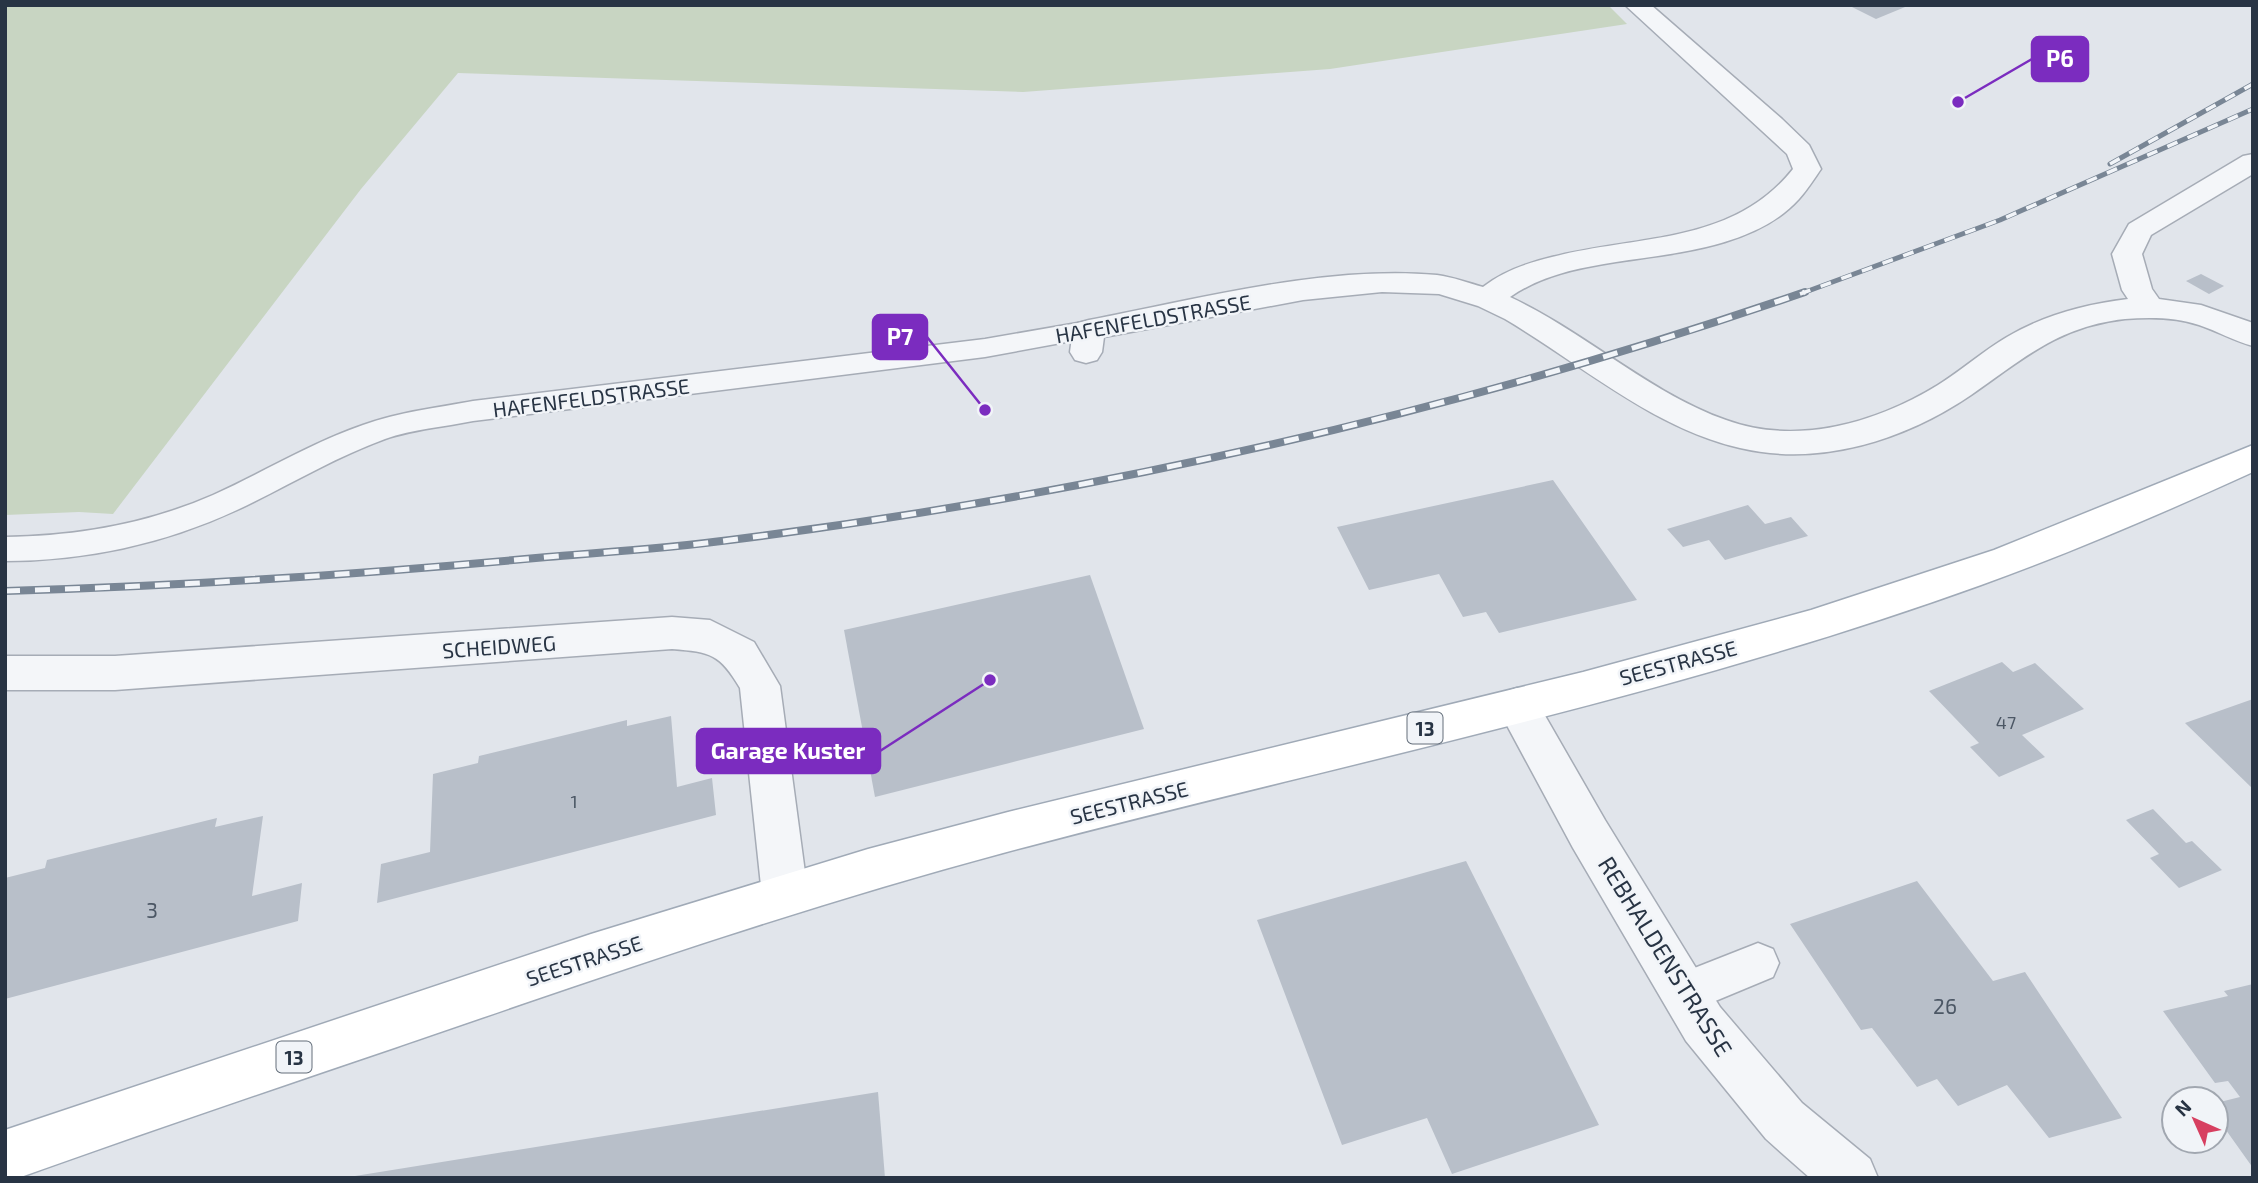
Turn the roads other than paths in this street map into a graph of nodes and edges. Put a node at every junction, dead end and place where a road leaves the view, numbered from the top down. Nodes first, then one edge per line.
1 (1637, 5) edge
2 (2253, 162) edge
3 (1489, 299) junction
4 (2149, 307) junction
5 (2253, 336) edge
6 (1088, 341) joint
7 (2253, 457) edge
8 (5, 549) edge
9 (5, 673) edge
10 (1517, 705) junction
11 (785, 895) junction
12 (1758, 963) dead end
13 (1684, 993) junction
14 (5, 1156) edge
15 (1851, 1178) edge

1 - 3 street
2 - 4 street
3 - 4 street, HAFENFELDSTRASSE
3 - 6 street, HAFENFELDSTRASSE
4 - 5 street, HAFENFELDSTRASSE
6 - 8 lane, HAFENFELDSTRASSE
7 - 10 main road, SEESTRASSE / 13
9 - 11 street, SCHEIDWEG
10 - 11 main road, SEESTRASSE / 13
10 - 13 street, REBHALDENSTRASSE
11 - 14 main road, SEESTRASSE / 13
12 - 13 lane
13 - 15 street, REBHALDENSTRASSE

